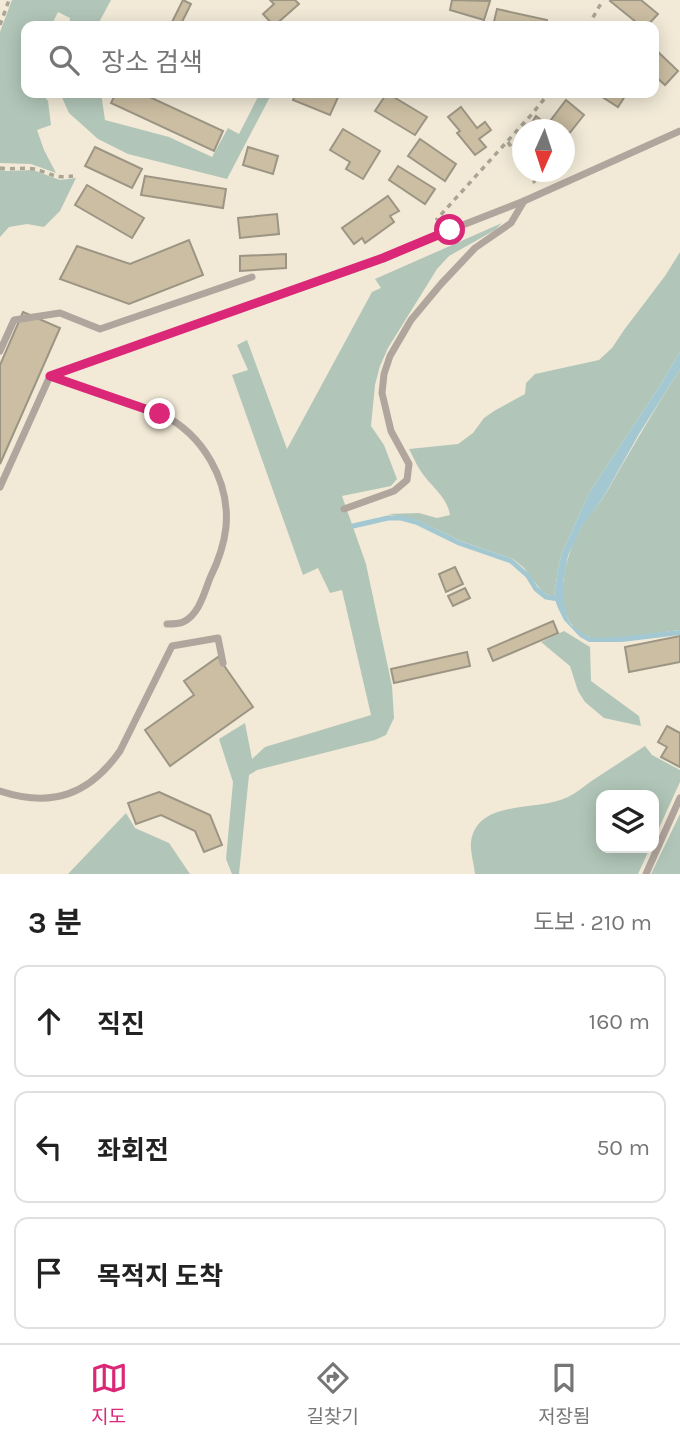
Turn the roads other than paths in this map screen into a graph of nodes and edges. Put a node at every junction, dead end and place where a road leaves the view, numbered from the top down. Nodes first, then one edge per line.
1 (680, 131) edge
2 (524, 201) junction
3 (252, 277) dead end
4 (0, 351) edge
5 (50, 376) junction
6 (0, 487) edge
7 (344, 509) dead end
8 (167, 624) dead end
9 (223, 663) dead end
10 (0, 791) edge
11 (680, 798) edge
12 (646, 874) edge

1 - 2 lane
2 - 5 lane
2 - 7 lane
3 - 4 lane
5 - 6 lane
5 - 8 lane
9 - 10 lane
11 - 12 lane

